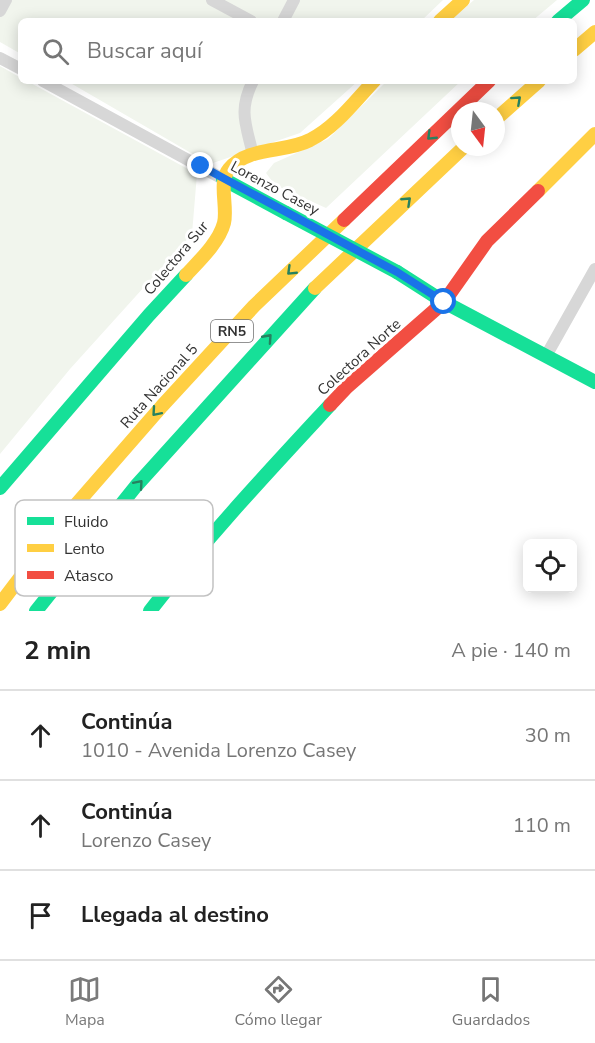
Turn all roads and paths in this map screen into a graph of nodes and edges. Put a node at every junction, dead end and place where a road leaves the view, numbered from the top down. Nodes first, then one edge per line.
1 (6, 0) edge
2 (212, 0) edge
3 (294, 0) edge
4 (463, 0) edge
5 (583, 0) edge
6 (0, 11) edge
7 (245, 18) edge
8 (285, 18) edge
9 (443, 18) edge
10 (562, 18) edge
11 (595, 32) edge
12 (577, 47) edge
13 (0, 58) edge
14 (18, 67) edge
15 (49, 84) edge
16 (251, 84) edge
17 (371, 84) edge
18 (486, 84) edge
19 (536, 84) edge
20 (505, 111) edge
21 (595, 134) edge
22 (253, 155) junction
23 (454, 156) edge
24 (224, 179) junction
25 (595, 269) edge
26 (444, 302) junction
27 (546, 356) junction
28 (595, 382) edge
29 (0, 488) edge
30 (80, 500) edge
31 (125, 500) edge
32 (213, 532) edge
33 (15, 584) edge
34 (48, 596) edge
35 (161, 596) edge
36 (0, 604) edge
37 (36, 611) edge
38 (150, 611) edge

1 - 6 street
2 - 7 street
3 - 8 street
4 - 9 main road
5 - 10 main road
11 - 12 main road
13 - 14 street
15 - 24 street, Lorenzo Casey
16 - 22 street
17 - 22 main road
18 -> 30 main road, Ruta Nacional 5 / RN5
20 -> 19 main road
21 - 26 main road, Colectora Norte
22 - 24 main road
31 -> 23 main road, RN5
24 - 26 main road, Lorenzo Casey, bridge
24 - 29 main road, Colectora Sur
25 - 27 street
26 - 27 main road, Lorenzo Casey
26 - 32 main road, Colectora Norte
27 - 28 main road, Lorenzo Casey
33 -> 36 main road, Ruta Nacional 5 / RN5
37 -> 34 main road, RN5
35 - 38 main road, Colectora Norte

